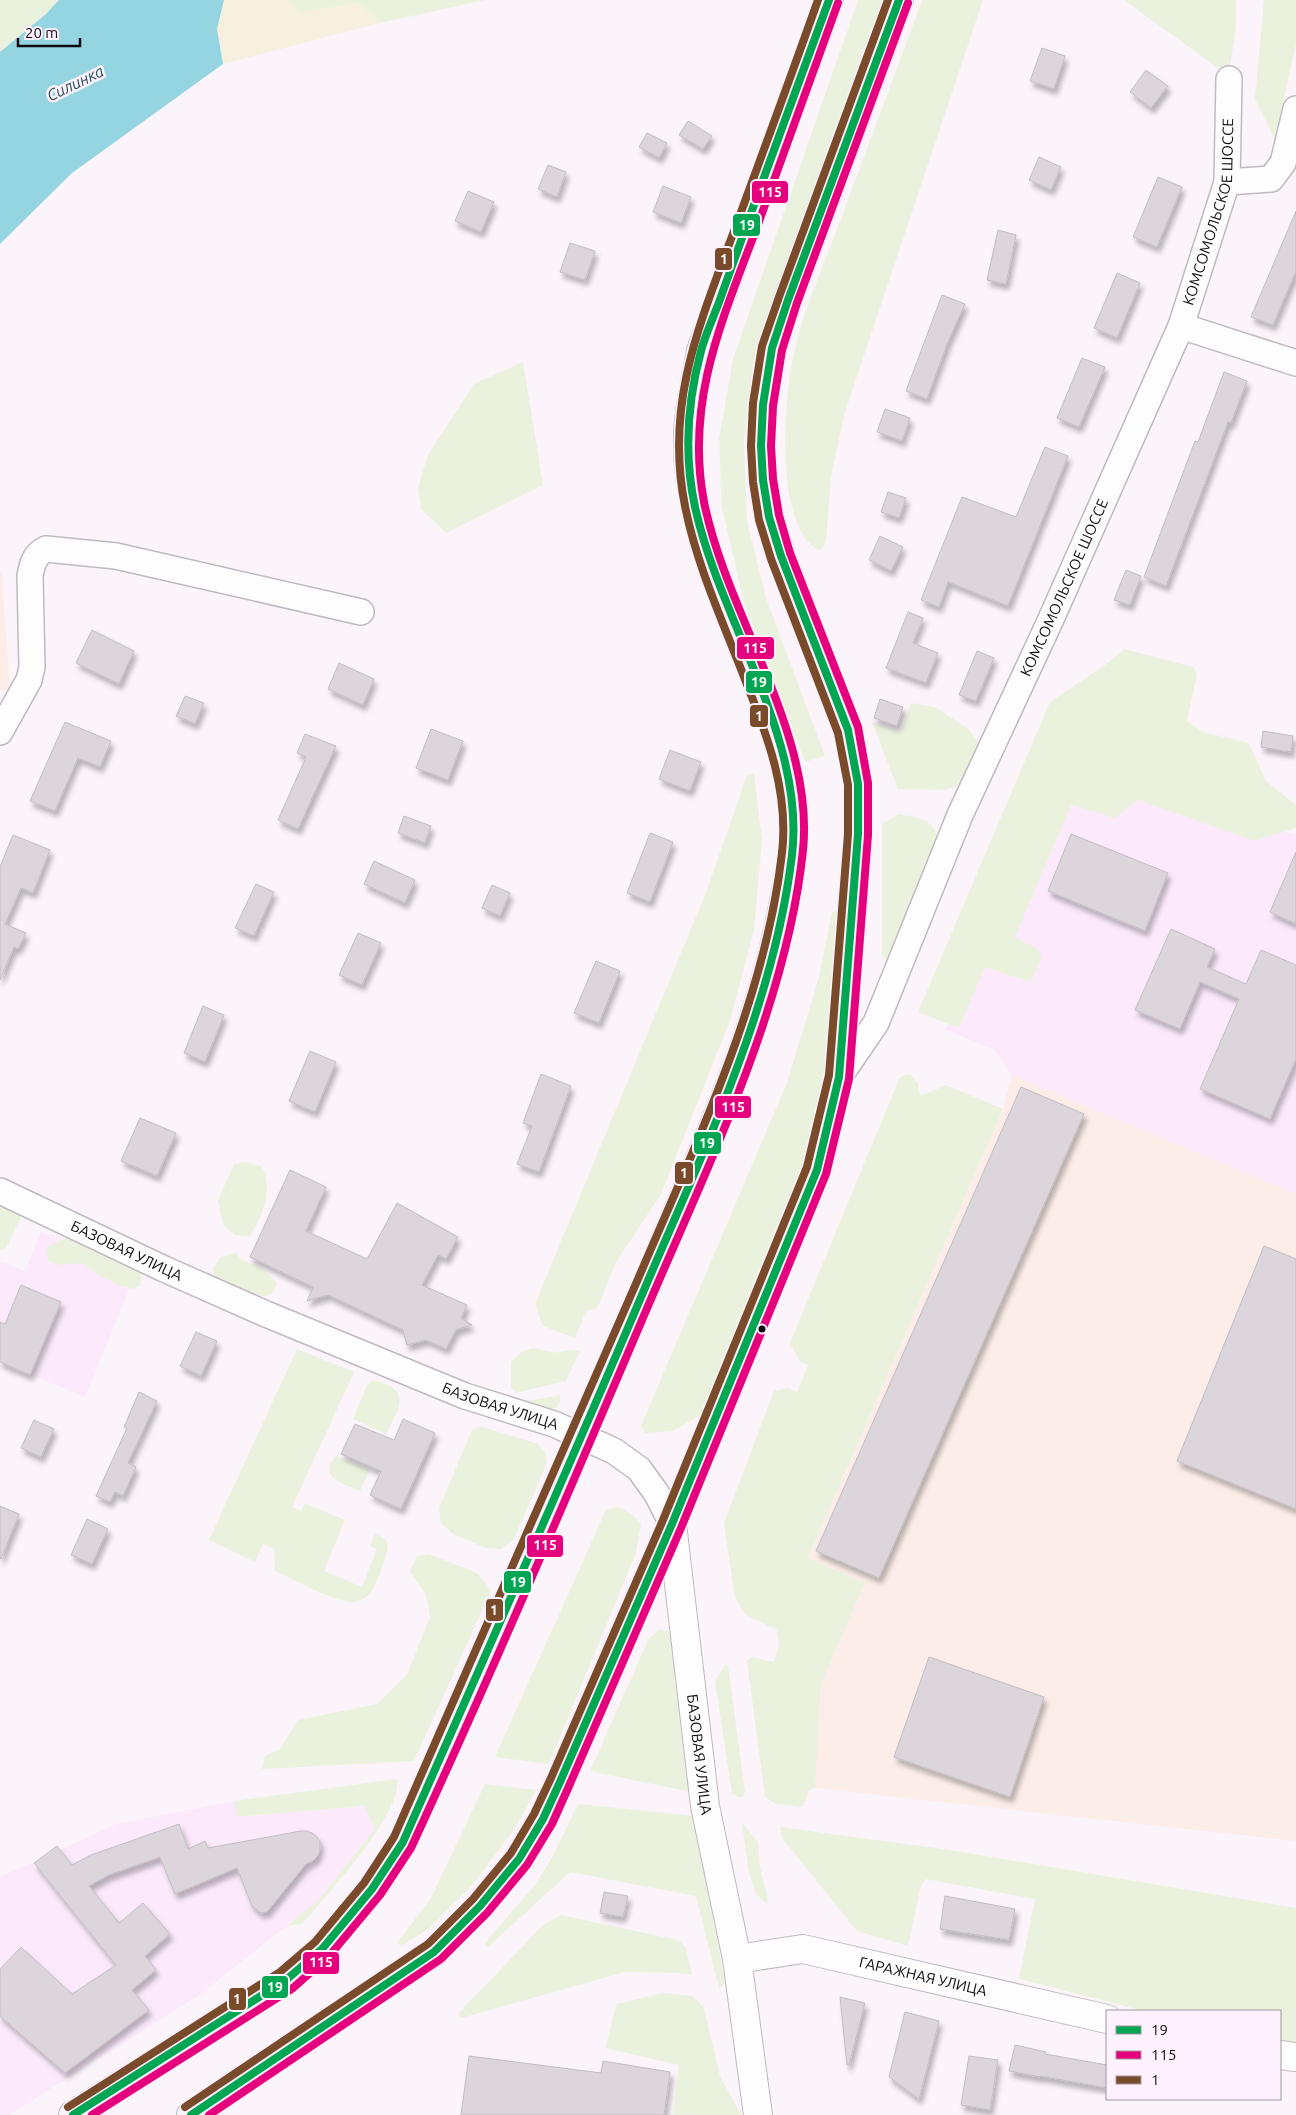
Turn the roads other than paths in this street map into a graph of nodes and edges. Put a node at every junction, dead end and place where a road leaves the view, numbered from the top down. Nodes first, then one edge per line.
1 (829, 0) edge
2 (899, 0) edge
3 (1229, 79) dead end
4 (1296, 109) edge
5 (1227, 182) junction
6 (1181, 326) junction
7 (1296, 363) edge
8 (361, 612) dead end
9 (0, 732) edge
10 (839, 1077) junction
11 (0, 1191) edge
12 (582, 1436) junction
13 (672, 1524) junction
14 (737, 1959) junction
15 (1106, 2019) edge
16 (1281, 2055) edge
17 (1296, 2057) edge
18 (73, 2115) edge
19 (191, 2115) edge
20 (758, 2115) edge

1 - 12 main road
2 - 10 main road, КОМСОМОЛЬСКОЕ ШОССЕ
3 - 5 street, КОМСОМОЛЬСКОЕ ШОССЕ
4 - 5 street
5 - 6 street, КОМСОМОЛЬСКОЕ ШОССЕ
6 - 7 street
6 - 10 street, КОМСОМОЛЬСКОЕ ШОССЕ
8 - 9 street
10 - 13 main road, КОМСОМОЛЬСКОЕ ШОССЕ
11 - 12 street, БАЗОВАЯ УЛИЦА
12 - 13 street, БАЗОВАЯ УЛИЦА
12 - 18 main road
13 - 14 street, БАЗОВАЯ УЛИЦА
13 - 19 main road, КОМСОМОЛЬСКОЕ ШОССЕ
14 - 15 street, ГАРАЖНАЯ УЛИЦА
14 - 20 street, БАЗОВАЯ УЛИЦА
16 - 17 street

